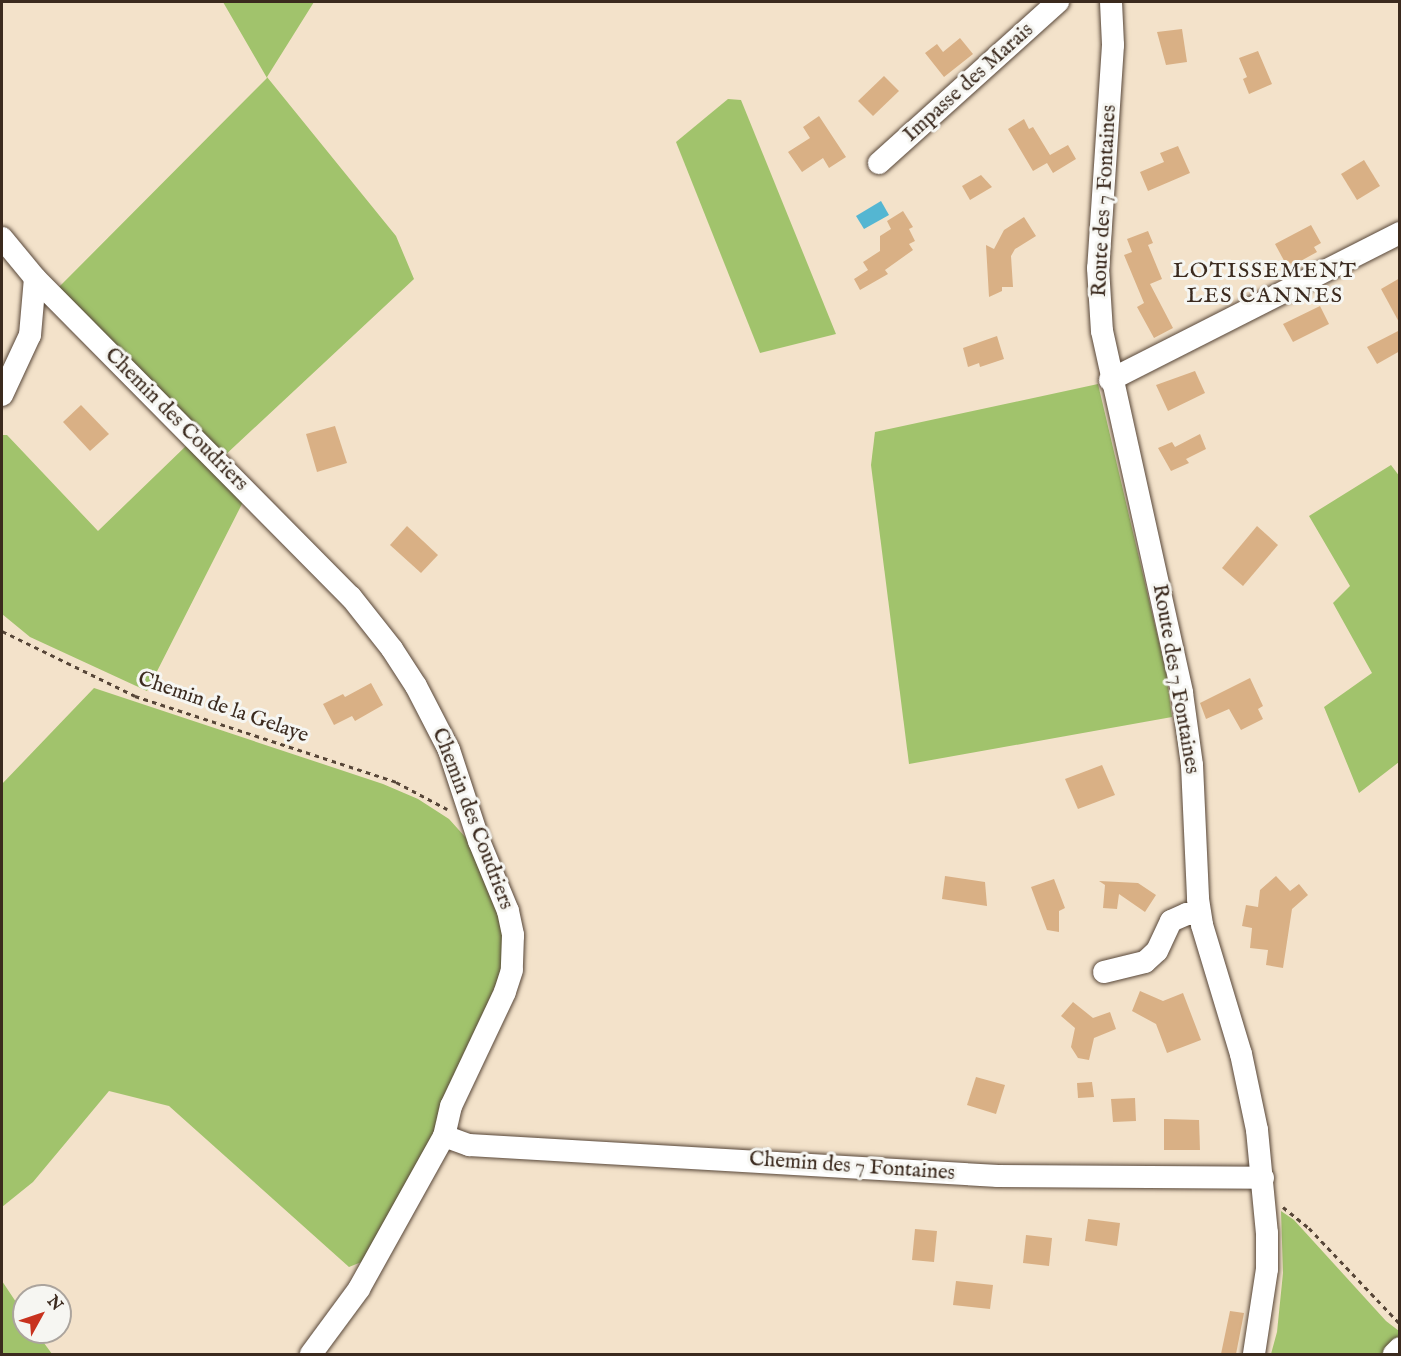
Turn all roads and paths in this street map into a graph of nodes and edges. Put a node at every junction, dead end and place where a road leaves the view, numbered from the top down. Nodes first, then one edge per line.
1 (1058, 2) edge
2 (1111, 2) edge
3 (879, 163) dead end
4 (1400, 233) edge
5 (2, 238) edge
6 (35, 278) junction
7 (1110, 380) junction
8 (2, 395) edge
9 (2, 631) edge
10 (439, 803) dead end
11 (1200, 914) junction
12 (1104, 972) dead end
13 (444, 1136) junction
14 (1263, 1178) junction
15 (1264, 1200) junction
16 (1400, 1324) edge
17 (1400, 1348) edge
18 (311, 1354) edge
19 (1254, 1354) edge
20 (1394, 1354) edge

1 - 3 street, Impasse des Marais
2 - 7 street, Route des 7 Fontaines
4 - 7 street
5 - 6 street, Chemin des Coudriers
6 - 8 street
6 - 13 street, Chemin des Coudriers
7 - 11 street, Route des 7 Fontaines
9 - 10 path, Chemin de la Gelaye
11 - 12 street
11 - 14 street, Route des 7 Fontaines
13 - 14 street, Chemin des 7 Fontaines
13 - 18 street, Chemin des Coudriers
14 - 15 street, Route des 7 Fontaines
15 - 16 path
15 - 19 street, Route des 7 Fontaines
17 - 20 street

